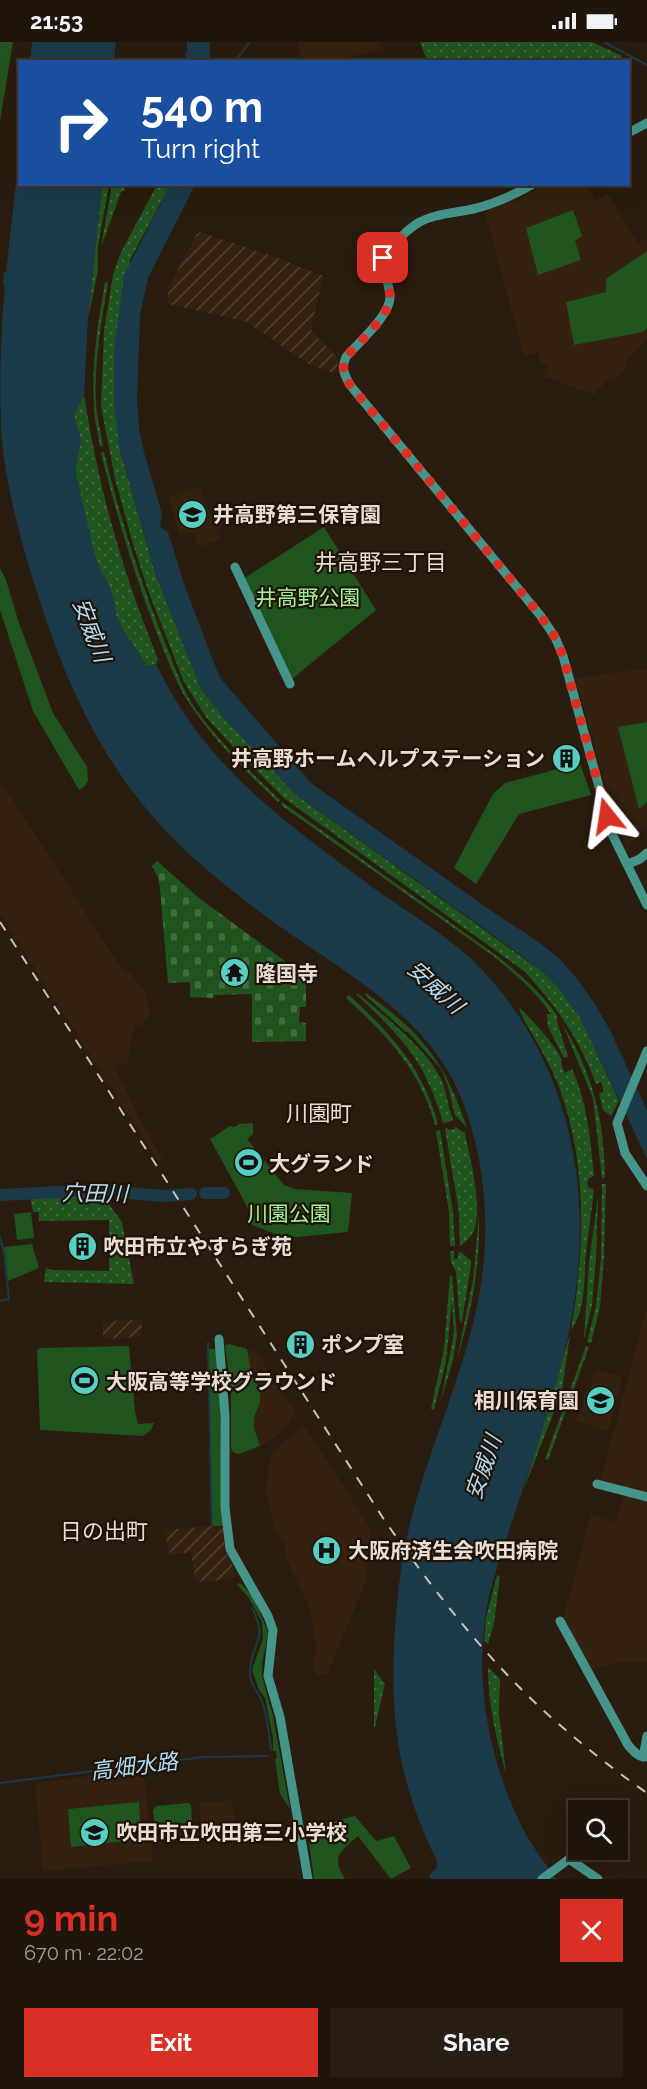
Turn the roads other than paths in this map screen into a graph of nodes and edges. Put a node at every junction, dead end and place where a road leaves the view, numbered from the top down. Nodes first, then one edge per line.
1 (647, 123) edge
2 (630, 132) edge
3 (530, 186) edge
4 (235, 567) dead end
5 (290, 684) dead end
6 (647, 853) edge
7 (628, 864) junction
8 (647, 905) edge
9 (647, 1051) edge
10 (647, 1186) edge
11 (219, 1339) dead end
12 (597, 1484) dead end
13 (647, 1497) edge
14 (560, 1621) dead end
15 (647, 1736) edge
16 (645, 1757) edge
17 (568, 1859) edge
18 (570, 1860) edge
19 (308, 1879) edge
20 (542, 1879) edge
21 (598, 1879) edge

1 - 2 street
3 - 7 street
4 - 5 street
6 - 7 street
7 - 8 street
9 - 10 street
11 - 19 street
12 - 13 street
14 - 16 street
15 - 16 street
17 - 20 street
18 - 21 street

